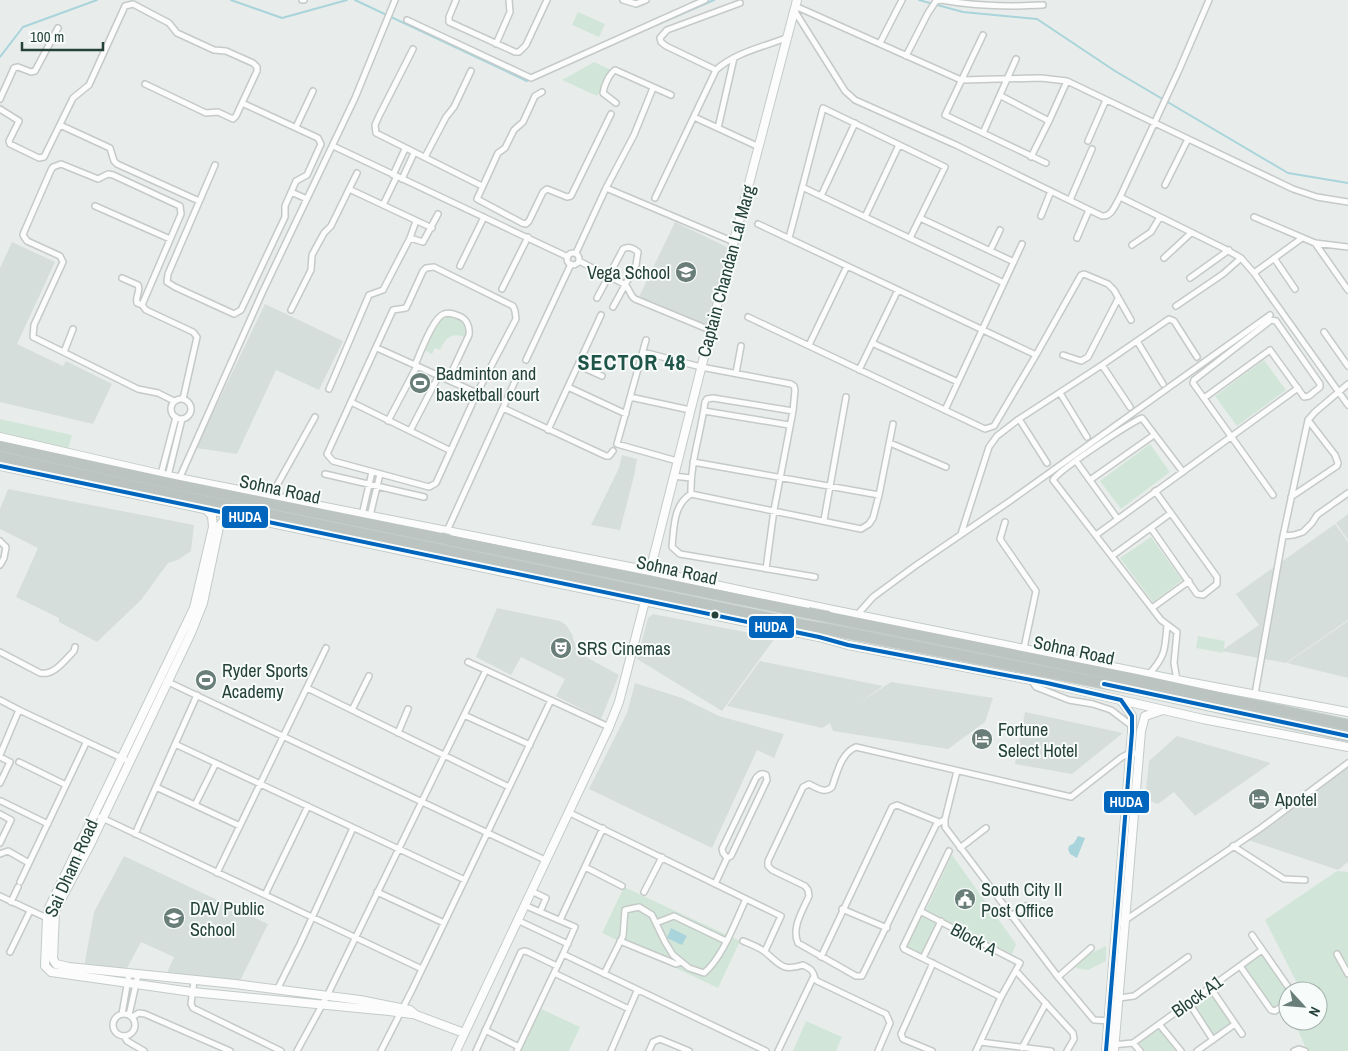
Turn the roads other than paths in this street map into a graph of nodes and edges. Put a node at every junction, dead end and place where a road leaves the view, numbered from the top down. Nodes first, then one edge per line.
1 (395, 0) edge
2 (456, 0) edge
3 (508, 0) edge
4 (546, 0) edge
5 (623, 0) edge
6 (646, 0) edge
7 (705, 0) edge
8 (902, 0) edge
9 (1000, 0) edge
10 (1209, 0) edge
11 (938, 2) edge
12 (740, 3) dead end
13 (795, 5) edge
14 (1043, 5) dead end
15 (997, 7) junction
16 (407, 20) dead end
17 (58, 28) dead end
18 (983, 35) dead end
19 (786, 38) junction
20 (880, 43) junction
21 (496, 44) junction
22 (413, 49) dead end
23 (906, 56) junction
24 (734, 58) junction
25 (1016, 59) dead end
26 (716, 70) junction
27 (471, 71) dead end
28 (961, 80) junction
29 (1007, 80) junction
30 (1066, 81) junction
31 (145, 84) dead end
32 (654, 88) junction
33 (314, 91) dead end
34 (542, 92) dead end
35 (671, 95) dead end
36 (1001, 96) junction
37 (0, 99) edge
38 (1106, 100) junction
39 (242, 103) junction
40 (616, 103) dead end
41 (0, 109) edge
42 (611, 114) dead end
43 (694, 117) junction
44 (1049, 121) junction
45 (1153, 123) junction
46 (854, 124) junction
47 (60, 125) junction
48 (296, 127) junction
49 (718, 128) junction
50 (983, 133) junction
51 (1188, 139) junction
52 (1088, 141) dead end
53 (899, 144) junction
54 (333, 146) junction
55 (759, 147) junction
56 (405, 149) junction
57 (1092, 150) dead end
58 (414, 153) junction
59 (1031, 156) junction
60 (425, 157) junction
61 (1046, 163) dead end
62 (215, 165) dead end
63 (357, 173) dead end
64 (397, 176) junction
65 (1164, 185) dead end
66 (482, 186) junction
67 (802, 187) junction
68 (606, 188) junction
69 (349, 189) junction
70 (291, 192) junction
71 (1051, 192) junction
72 (821, 196) junction
73 (1120, 197) junction
74 (655, 198) dead end
75 (307, 199) junction
76 (1070, 200) junction
77 (199, 201) junction
78 (1348, 202) edge
79 (384, 205) junction
80 (95, 206) dead end
81 (1089, 210) junction
82 (438, 214) dead end
83 (1041, 216) dead end
84 (484, 217) junction
85 (865, 217) junction
86 (1160, 217) junction
87 (1254, 217) dead end
88 (920, 218) junction
89 (416, 221) junction
90 (758, 224) dead end
91 (432, 228) junction
92 (1000, 230) dead end
93 (1191, 233) junction
94 (410, 238) junction
95 (528, 238) junction
96 (789, 238) junction
97 (910, 238) junction
98 (1078, 238) dead end
99 (1302, 238) junction
100 (170, 239) junction
101 (734, 242) junction
102 (1315, 242) junction
103 (1022, 244) dead end
104 (1132, 245) dead end
105 (1348, 246) edge
106 (1229, 250) junction
107 (990, 251) junction
108 (576, 253) junction
109 (568, 257) junction
110 (1164, 258) dead end
111 (1240, 258) junction
112 (1274, 258) junction
113 (579, 261) junction
114 (1014, 262) junction
115 (571, 264) junction
116 (460, 266) dead end
117 (847, 266) junction
118 (1254, 273) junction
119 (608, 275) junction
120 (122, 278) dead end
121 (1190, 278) dead end
122 (1004, 283) junction
123 (626, 286) junction
124 (502, 289) dead end
125 (898, 290) junction
126 (1295, 290) dead end
127 (1348, 290) edge
128 (597, 298) dead end
129 (1118, 299) junction
130 (142, 305) junction
131 (1176, 306) dead end
132 (613, 307) dead end
133 (291, 310) dead end
134 (601, 315) dead end
135 (1270, 315) dead end
136 (748, 317) dead end
137 (1131, 320) dead end
138 (73, 329) dead end
139 (710, 330) junction
140 (982, 330) junction
141 (1324, 332) dead end
142 (646, 340) dead end
143 (1137, 341) junction
144 (872, 343) junction
145 (809, 345) junction
146 (741, 346) dead end
147 (377, 348) junction
148 (64, 352) junction
149 (643, 352) junction
150 (1036, 355) junction
151 (1063, 355) dead end
152 (1197, 357) dead end
153 (526, 360) dead end
154 (416, 365) junction
155 (578, 365) junction
156 (1102, 365) junction
157 (1348, 366) edge
158 (701, 367) junction
159 (859, 370) junction
160 (736, 373) junction
161 (439, 375) junction
162 (602, 376) dead end
163 (516, 379) dead end
164 (448, 380) junction
165 (958, 382) junction
166 (426, 383) dead end
167 (1163, 384) dead end
168 (1348, 384) edge
169 (433, 387) junction
170 (568, 387) junction
171 (1298, 388) junction
172 (330, 390) dead end
173 (1338, 392) junction
174 (477, 393) junction
175 (1060, 393) junction
176 (630, 397) junction
177 (846, 397) dead end
178 (1204, 398) junction
179 (182, 399) junction
180 (174, 401) junction
181 (351, 402) junction
182 (1348, 405) edge
183 (1130, 407) dead end
184 (503, 408) junction
185 (690, 410) junction
186 (945, 410) junction
187 (704, 411) junction
188 (792, 411) junction
189 (626, 414) junction
190 (315, 417) dead end
191 (179, 418) junction
192 (1019, 419) junction
193 (1308, 420) junction
194 (388, 421) junction
195 (893, 424) dead end
196 (789, 425) junction
197 (548, 430) junction
198 (410, 431) junction
199 (1154, 435) junction
200 (1232, 436) junction
201 (0, 437) edge
202 (1087, 437) dead end
203 (890, 443) junction
204 (0, 446) edge
205 (449, 450) junction
206 (613, 451) dead end
207 (0, 458) edge
208 (1076, 461) junction
209 (677, 462) junction
210 (693, 462) junction
211 (1047, 463) dead end
212 (0, 466) edge
213 (946, 467) dead end
214 (372, 472) junction
215 (1182, 472) junction
216 (325, 474) dead end
217 (380, 474) junction
218 (164, 475) junction
219 (673, 476) junction
220 (780, 476) junction
221 (180, 477) junction
222 (690, 478) junction
223 (1090, 480) junction
224 (368, 484) junction
225 (830, 486) junction
226 (377, 487) junction
227 (1155, 491) junction
228 (692, 494) junction
229 (1348, 494) edge
230 (879, 495) junction
231 (1273, 495) dead end
232 (270, 496) junction
233 (424, 497) dead end
234 (1291, 497) junction
235 (207, 509) junction
236 (774, 510) junction
237 (1172, 512) junction
238 (235, 515) junction
239 (362, 515) junction
240 (370, 516) junction
241 (1117, 518) junction
242 (824, 520) junction
243 (1005, 522) dead end
244 (1151, 528) junction
245 (960, 535) junction
246 (1096, 535) junction
247 (446, 536) junction
248 (1283, 536) junction
249 (0, 541) edge
250 (441, 553) junction
251 (1112, 556) junction
252 (0, 565) edge
253 (207, 568) junction
254 (766, 569) junction
255 (650, 571) junction
256 (815, 577) dead end
257 (1189, 581) junction
258 (645, 601) junction
259 (1152, 608) junction
260 (811, 609) junction
261 (827, 613) junction
262 (857, 615) junction
263 (1168, 625) junction
264 (808, 630) junction
265 (823, 633) junction
266 (1165, 646) junction
267 (75, 647) dead end
268 (326, 648) dead end
269 (1024, 648) junction
270 (1176, 649) junction
271 (0, 652) edge
272 (468, 662) dead end
273 (486, 670) junction
274 (1149, 674) junction
275 (369, 676) dead end
276 (164, 680) junction
277 (1031, 680) junction
278 (1177, 680) junction
279 (307, 688) junction
280 (1254, 694) junction
281 (197, 695) junction
282 (0, 700) edge
283 (551, 700) junction
284 (1121, 700) junction
285 (408, 709) dead end
286 (1165, 709) junction
287 (19, 710) junction
288 (352, 710) junction
289 (1348, 712) edge
290 (464, 715) junction
291 (1297, 720) junction
292 (1348, 725) edge
293 (609, 727) junction
294 (1132, 727) junction
295 (398, 733) junction
296 (284, 736) junction
297 (1348, 736) edge
298 (86, 743) junction
299 (175, 744) junction
300 (530, 745) junction
301 (1348, 747) edge
302 (1134, 754) junction
303 (0, 756) edge
304 (444, 756) junction
305 (126, 760) junction
306 (19, 762) dead end
307 (216, 763) junction
308 (1348, 763) edge
309 (957, 771) junction
310 (0, 783) edge
311 (260, 784) junction
312 (66, 785) junction
313 (156, 787) junction
314 (509, 787) junction
315 (1, 801) edge
316 (422, 802) junction
317 (196, 805) junction
318 (308, 806) junction
319 (568, 812) junction
320 (0, 814) edge
321 (99, 817) junction
322 (945, 819) junction
323 (939, 822) junction
324 (48, 824) junction
325 (240, 826) junction
326 (353, 828) junction
327 (603, 828) junction
328 (986, 828) dead end
329 (488, 833) junction
330 (135, 834) junction
331 (0, 843) edge
332 (1233, 846) junction
333 (960, 848) junction
334 (399, 849) junction
335 (949, 851) dead end
336 (0, 854) edge
337 (662, 857) junction
338 (727, 858) junction
339 (545, 860) junction
340 (29, 863) junction
341 (584, 867) junction
342 (217, 873) junction
343 (465, 880) junction
344 (1305, 880) dead end
345 (715, 884) junction
346 (622, 886) dead end
347 (531, 891) junction
348 (378, 892) junction
349 (644, 892) dead end
350 (265, 895) junction
351 (0, 896) edge
352 (746, 899) junction
353 (11, 902) junction
354 (524, 905) junction
355 (1026, 906) dead end
356 (842, 909) junction
357 (30, 911) junction
358 (920, 911) junction
359 (540, 912) junction
360 (1012, 916) junction
361 (313, 918) junction
362 (51, 920) junction
363 (517, 920) junction
364 (560, 920) junction
365 (941, 921) junction
366 (1124, 921) junction
367 (656, 923) junction
368 (444, 924) junction
369 (1116, 925) junction
370 (887, 928) junction
371 (1252, 935) dead end
372 (355, 938) junction
373 (620, 941) junction
374 (726, 941) junction
375 (743, 941) dead end
376 (568, 944) junction
377 (1091, 948) dead end
378 (1262, 950) junction
379 (765, 951) junction
380 (10, 952) dead end
381 (563, 954) junction
382 (1338, 954) dead end
383 (821, 956) junction
384 (923, 958) junction
385 (1188, 958) dead end
386 (682, 962) junction
387 (933, 962) junction
388 (56, 964) junction
389 (45, 966) junction
390 (557, 966) junction
391 (1240, 966) junction
392 (422, 969) junction
393 (1016, 971) junction
394 (554, 973) junction
395 (129, 974) junction
396 (604, 974) junction
397 (1348, 974) edge
398 (138, 975) junction
399 (814, 976) junction
400 (1058, 977) junction
401 (194, 981) junction
402 (1284, 981) edge
403 (127, 983) junction
404 (136, 984) junction
405 (1210, 987) junction
406 (277, 990) junction
407 (637, 991) junction
408 (192, 992) junction
409 (327, 996) junction
410 (1001, 997) junction
411 (1118, 998) junction
412 (1046, 1003) junction
413 (1189, 1003) junction
414 (322, 1005) junction
415 (629, 1009) junction
416 (1278, 1009) edge
417 (402, 1010) junction
418 (122, 1014) junction
419 (131, 1016) junction
420 (1112, 1021) junction
421 (1159, 1024) junction
422 (1235, 1024) junction
423 (485, 1030) junction
424 (464, 1033) junction
425 (1242, 1034) dead end
426 (124, 1036) junction
427 (1213, 1040) junction
428 (980, 1042) junction
429 (1133, 1043) junction
430 (1022, 1048) junction
431 (1110, 1048) edge
432 (518, 1049) edge
433 (144, 1051) edge
434 (230, 1051) edge
435 (281, 1051) edge
436 (297, 1051) edge
437 (381, 1051) edge
438 (456, 1051) edge
439 (476, 1051) edge
440 (611, 1051) edge
441 (649, 1051) edge
442 (689, 1051) edge
443 (766, 1051) edge
444 (778, 1051) edge
445 (878, 1051) edge
446 (932, 1051) edge
447 (976, 1051) edge
448 (1051, 1051) edge
449 (1067, 1051) edge
450 (1140, 1051) edge
451 (1181, 1051) edge
452 (1197, 1051) edge
453 (1294, 1051) edge
454 (1305, 1051) edge

1 - 54 street
2 - 21 street
3 - 21 street
4 - 21 street
5 - 6 street
7 - 16 street
8 - 20 street
9 - 15 street
10 - 45 street
11 - 15 street
11 - 23 street
12 - 26 street
13 - 19 main road, Captain Chandan Lal Marg
13 - 20 street
13 - 71 street
14 - 15 street
17 - 37 street
18 - 28 street
19 - 24 street
19 - 55 main road, Captain Chandan Lal Marg
20 - 23 street
22 - 56 street
23 - 28 street
24 - 26 street
24 - 49 street
25 - 29 street
26 - 43 street
27 - 60 street
28 - 29 street
28 - 50 street
29 - 30 street
29 - 36 street
30 - 38 street
30 - 44 street
31 - 39 street
32 - 35 street
32 - 40 street
32 - 68 street
33 - 48 street
34 - 66 street
36 - 44 street
36 - 50 street
38 - 45 street
38 - 52 street
39 - 47 street
39 - 48 street
41 - 47 street
42 - 66 street
43 - 49 street
43 - 74 street
44 - 59 street
45 - 51 street
45 - 73 street
46 - 53 street
46 - 67 street
46 - 72 street
47 - 77 street
48 - 70 street
49 - 55 street
50 - 59 street
51 - 65 street
51 - 78 street
53 - 85 street
53 - 88 street
54 - 64 street
54 - 75 street
55 - 101 main road, Captain Chandan Lal Marg
56 - 58 street
56 - 64 street
57 - 76 street
58 - 60 street
58 - 64 street
59 - 61 street
60 - 66 street
62 - 77 street
63 - 69 street
64 - 79 street
64 - 84 street
67 - 72 street
67 - 96 street
68 - 101 street
68 - 108 street
69 - 79 street
69 - 133 street
70 - 75 street
70 - 77 street
71 - 76 street
71 - 83 street
72 - 85 street
73 - 81 street
73 - 86 street
75 - 221 street
76 - 81 street
79 - 89 street
80 - 100 street
81 - 98 street
82 - 91 street
84 - 95 street
84 - 116 street
85 - 97 street
86 - 93 street
86 - 104 street
87 - 99 street
88 - 97 street
88 - 107 street
89 - 91 street
89 - 94 street
90 - 96 street
91 - 94 street
92 - 107 street
93 - 106 street
93 - 110 street
94 - 172 street
95 - 109 street
95 - 124 street
96 - 117 street
97 - 122 street
99 - 102 street
99 - 112 street
100 - 130 street
100 - 148 street
101 - 139 main road, Captain Chandan Lal Marg
102 - 105 street
102 - 127 street
103 - 114 street
106 - 111 street
106 - 121 street
107 - 114 street
108 - 109 street
108 - 113 street
109 - 115 street
111 - 118 street
111 - 131 street
112 - 118 street
112 - 126 street
113 - 115 street
113 - 119 street
114 - 122 street
115 - 153 street
117 - 125 street
117 - 145 street
118 - 173 street
119 - 123 street
119 - 123 street
119 - 128 street
120 - 130 street
122 - 140 street
123 - 132 street
123 - 139 street
125 - 140 street
125 - 144 street
129 - 137 street
129 - 150 street
129 - 151 street
130 - 179 street
134 - 155 street
135 - 245 street
136 - 145 street
138 - 148 street
139 - 158 main road, Captain Chandan Lal Marg
140 - 150 street
140 - 165 street
141 - 157 street
142 - 149 street
143 - 152 street
143 - 156 street
143 - 167 street
144 - 159 street
144 - 165 street
145 - 159 street
146 - 160 street
147 - 154 street
147 - 174 street
147 - 181 street
148 - 180 street
149 - 158 street
149 - 176 street
150 - 186 street
154 - 161 street
154 - 164 street
154 - 194 street
155 - 162 street
155 - 170 street
156 - 175 street
156 - 183 street
158 - 160 street
158 - 185 main road, Captain Chandan Lal Marg
159 - 186 street
160 - 188 street
161 - 164 street
161 - 169 street
163 - 184 street
164 - 174 street
165 - 186 street
166 - 169 street
168 - 173 street
169 - 198 street
170 - 189 street
170 - 197 street
171 - 178 street
171 - 178 street
171 - 200 street
173 - 182 street
173 - 193 street
174 - 205 street
175 - 192 street
175 - 202 street
176 - 185 street
176 - 189 street
177 - 225 street
178 - 200 street
179 - 180 street
179 - 191 street
180 - 191 street
181 - 194 street
181 - 214 street
184 - 197 street
184 - 247 street
185 - 209 main road, Captain Chandan Lal Marg
187 - 188 street
187 - 196 street
187 - 210 street
188 - 196 street
189 - 209 street
190 - 232 street
191 - 218 street
192 - 211 street
192 - 245 street
193 - 234 street
193 - 234 street
194 - 198 street
195 - 203 street
196 - 220 street
197 - 206 street
198 - 205 street
199 - 208 street
199 - 215 street
199 - 223 street
200 - 215 street
200 - 231 street
201 - 218 main road
203 - 213 street
203 - 230 street
204 - 247 highway, Sohna Road
205 - 217 street
207 - 250 highway, Sohna Road
208 - 223 street
208 - 246 street
209 - 219 main road, Captain Chandan Lal Marg
210 - 220 street
210 - 222 street
212 - 235 main road
214 - 217 street
214 - 224 street
215 - 227 street
216 - 224 street
217 - 226 street
218 - 221 main road
219 - 222 street
219 - 255 main road, Captain Chandan Lal Marg
220 - 225 street
220 - 236 street
221 - 232 main road
222 - 228 street
223 - 241 street
224 - 226 street
224 - 239 street
225 - 230 street
225 - 242 street
226 - 233 street
226 - 240 street
227 - 237 street
227 - 241 street
228 - 236 street
228 - 254 street
229 - 248 street
230 - 242 street
232 - 239 main road
234 - 248 street
235 - 238 main road
235 - 253 main road, Sai Dham Road
236 - 242 street
236 - 254 street
237 - 244 street
237 - 257 street
238 - 250 main road
238 - 253 main road, Sai Dham Road
239 - 240 main road
240 - 247 main road
241 - 246 street
243 - 269 street
244 - 251 street
244 - 257 street
245 - 262 street
246 - 251 street
247 - 250 street
247 - 255 main road
247 - 260 highway, Sohna Road
248 - 280 street
249 - 252 street
250 - 258 main road
250 - 264 highway, Sohna Road
251 - 259 street
253 - 276 main road, Sai Dham Road
254 - 256 street
255 - 260 main road
257 - 259 street
258 - 264 main road
258 - 293 main road
259 - 263 street
260 - 261 highway, Sohna Road, bridge
260 - 264 main road
261 - 262 main road
261 - 265 main road
261 - 291 highway, Sohna Road
262 - 269 main road
263 - 266 street
263 - 270 street
264 - 265 highway, Sohna Road, bridge
265 - 277 main road
265 - 291 highway, Sohna Road
266 - 270 street
266 - 274 street
267 - 271 street
268 - 279 street
269 - 274 main road
270 - 278 street
272 - 273 street
273 - 283 street
273 - 290 street
274 - 278 main road
275 - 288 street
276 - 281 street
276 - 305 main road, Sai Dham Road
277 - 284 main road
277 - 294 street
278 - 280 main road
279 - 288 street
279 - 296 street
280 - 289 main road
281 - 296 street
281 - 299 street
282 - 287 street
283 - 293 street
283 - 300 street
284 - 286 main road
284 - 294 main road
285 - 295 street
286 - 301 main road
286 - 302 main road
287 - 298 street
287 - 303 street
288 - 295 street
290 - 300 street
290 - 304 street
291 - 292 highway, Sohna Road
291 - 297 highway, Sohna Road
293 - 319 main road
294 - 302 main road
295 - 304 street
296 - 311 street
296 - 316 street
298 - 305 street
298 - 312 street
299 - 307 street
299 - 313 street
300 - 314 street
302 - 309 street
302 - 366 main road
302 - 369 main road
303 - 310 street
304 - 314 street
304 - 316 street
305 - 321 main road, Sai Dham Road
306 - 312 street
307 - 311 street
307 - 317 street
308 - 332 street
309 - 322 street
309 - 383 street
311 - 318 street
311 - 325 street
312 - 324 street
313 - 317 street
313 - 330 street
314 - 329 street
315 - 324 street
316 - 329 street
316 - 334 street
317 - 325 street
318 - 326 street
318 - 350 street
319 - 327 street
319 - 339 main road
320 - 331 street
321 - 330 street
321 - 362 main road, Sai Dham Road
322 - 323 street
322 - 333 street
323 - 356 street
323 - 370 street
324 - 340 street
325 - 342 street
326 - 334 street
326 - 361 street
327 - 337 street
327 - 341 street
328 - 333 street
329 - 339 street
329 - 343 street
330 - 342 street
332 - 344 street
332 - 366 street
333 - 360 street
334 - 343 street
334 - 348 street
335 - 358 street
336 - 340 street
337 - 345 street
337 - 349 street
338 - 338 street
338 - 345 street
339 - 347 main road
340 - 353 street
341 - 346 street
341 - 364 street
342 - 350 street
343 - 368 street
345 - 352 street
347 - 354 main road
347 - 359 street
348 - 368 street
348 - 372 street
350 - 361 street
351 - 353 street
352 - 374 street
352 - 379 street
353 - 357 street
354 - 359 street
354 - 363 main road
355 - 360 street
356 - 370 street
356 - 383 street
357 - 362 street
357 - 380 street
358 - 365 street, Block A
358 - 384 street
359 - 364 street
360 - 400 street
361 - 372 street
361 - 406 street
362 - 388 main road, Sai Dham Road
362 - 389 main road, Sai Dham Road
363 - 376 street
363 - 424 main road
364 - 376 street
365 - 384 street
365 - 393 street, Block A
366 - 369 street
366 - 411 main road
367 - 373 street
367 - 374 street
367 - 386 street
368 - 392 street
369 - 420 main road
370 - 383 street
371 - 378 street
372 - 392 street
372 - 409 street
373 - 386 street
373 - 396 street
374 - 386 street
375 - 379 street
376 - 381 street
377 - 400 street
378 - 391 street, Block A1
378 - 402 street
379 - 399 street
381 - 390 street
381 - 396 street
382 - 397 street
384 - 387 street
385 - 411 street
387 - 410 street
387 - 446 street
388 - 389 main road
388 - 395 main road
389 - 403 main road
390 - 394 street
390 - 423 street
391 - 405 street, Block A1
391 - 416 street
392 - 417 street
393 - 410 street
393 - 412 street, Block A
394 - 415 street
394 - 432 street
395 - 398 main road
395 - 403 street
396 - 407 street
398 - 401 main road
398 - 404 street
399 - 444 street
399 - 445 street
400 - 420 street
401 - 406 main road
401 - 408 street
403 - 404 main road
403 - 418 street
404 - 408 main road
404 - 419 street
405 - 413 street, Block A1
405 - 422 street
406 - 409 main road
407 - 415 street
407 - 443 street
408 - 414 main road
408 - 435 street
409 - 414 street
409 - 417 main road
410 - 428 street
411 - 420 main road
412 - 430 street
412 - 449 street, Block A
413 - 421 street, Block A1
413 - 427 street
414 - 417 main road
414 - 436 street
415 - 440 street
417 - 424 main road
417 - 437 street
418 - 419 street
418 - 426 street
419 - 426 street
419 - 434 street
420 - 431 main road
421 - 429 street, Block A1
421 - 451 street
422 - 425 street
422 - 427 street
423 - 432 street
423 - 439 street
424 - 438 main road
426 - 433 street
427 - 452 street
428 - 430 street
428 - 447 street
429 - 431 street
429 - 450 street
430 - 448 street
441 - 442 street
453 - 454 street

